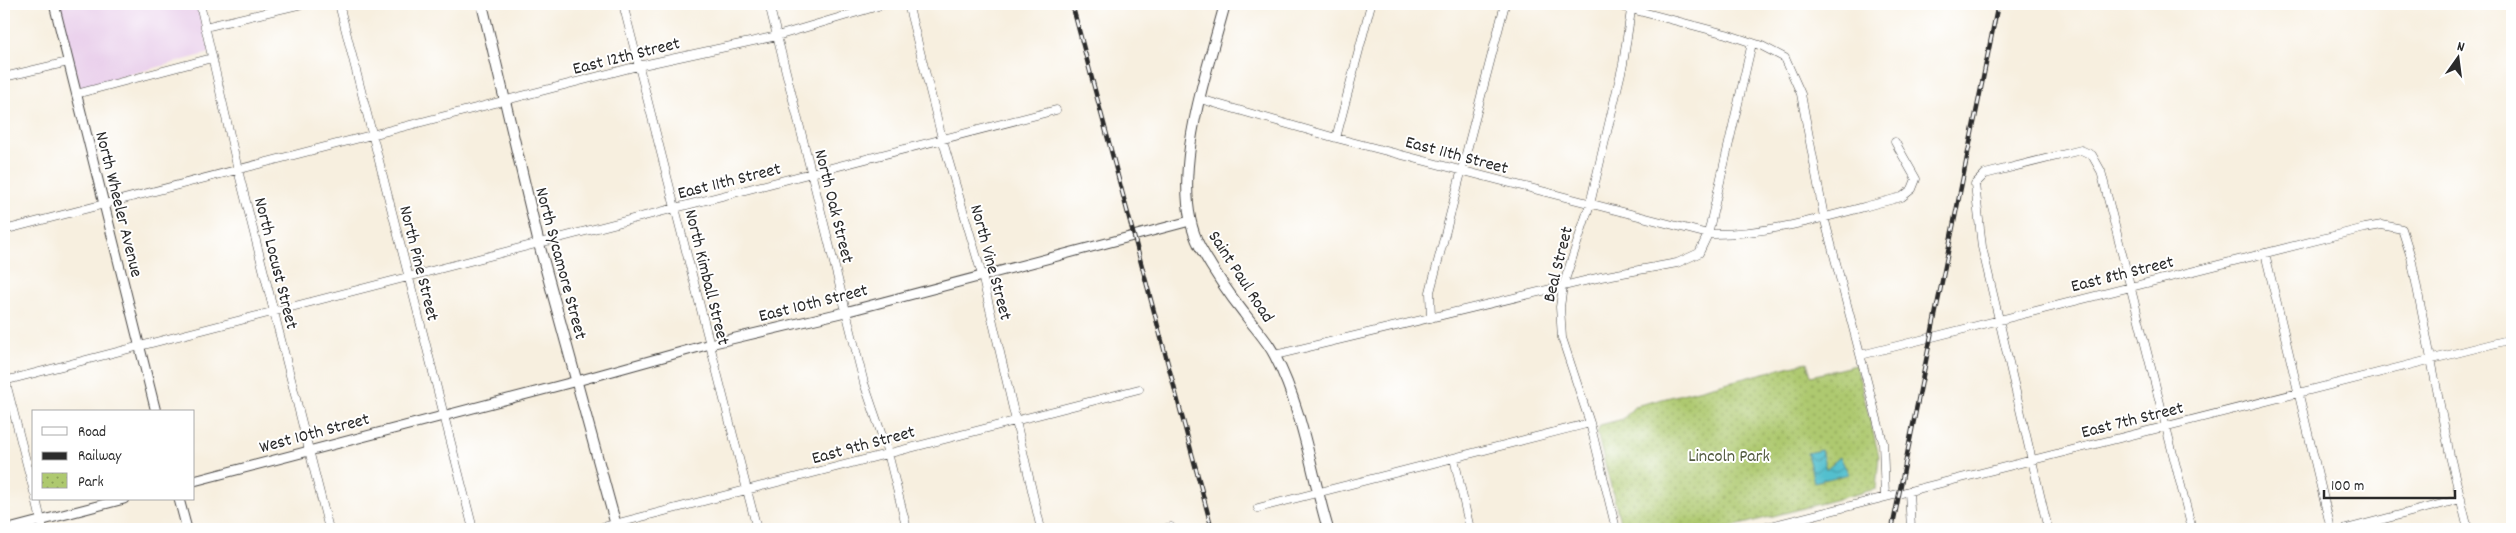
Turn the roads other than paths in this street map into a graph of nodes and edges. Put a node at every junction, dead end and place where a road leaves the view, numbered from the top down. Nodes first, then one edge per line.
1 (54, 4) edge
2 (200, 4) edge
3 (302, 4) edge
4 (339, 4) edge
5 (482, 4) edge
6 (623, 4) edge
7 (770, 4) edge
8 (885, 4) edge
9 (908, 4) edge
10 (1225, 4) edge
11 (1371, 4) edge
12 (1506, 4) edge
13 (1612, 4) edge
14 (1632, 6) edge
15 (205, 27) junction
16 (777, 36) junction
17 (1752, 43) junction
18 (212, 58) junction
19 (68, 62) junction
20 (638, 66) junction
21 (4, 77) edge
22 (76, 94) junction
23 (1200, 99) junction
24 (505, 101) junction
25 (1056, 110) dead end
26 (373, 135) junction
27 (942, 138) junction
28 (1336, 138) junction
29 (1895, 142) dead end
30 (238, 170) junction
31 (1462, 171) junction
32 (811, 175) junction
33 (103, 204) junction
34 (1590, 204) junction
35 (675, 208) junction
36 (1824, 216) junction
37 (1190, 221) junction
38 (4, 230) edge
39 (1708, 234) junction
40 (539, 244) junction
41 (2265, 253) junction
42 (982, 275) junction
43 (408, 277) junction
44 (2131, 285) junction
45 (1563, 286) junction
46 (274, 311) junction
47 (846, 312) junction
48 (1431, 318) junction
49 (1998, 321) junction
50 (2512, 339) edge
51 (710, 344) junction
52 (139, 346) junction
53 (1275, 355) junction
54 (1861, 355) junction
55 (2431, 360) junction
56 (4, 379) edge
57 (576, 381) junction
58 (1139, 389) dead end
59 (2298, 393) junction
60 (155, 410) edge
61 (444, 416) junction
62 (1016, 420) junction
63 (1590, 422) junction
64 (2166, 426) junction
65 (310, 450) junction
66 (888, 453) junction
67 (1454, 458) junction
68 (2033, 460) junction
69 (195, 481) edge
70 (32, 484) edge
71 (747, 490) junction
72 (1909, 490) junction
73 (1318, 492) junction
74 (1885, 497) junction
75 (2461, 499) junction
76 (36, 500) edge
77 (121, 500) edge
78 (179, 500) edge
79 (1258, 508) dead end
80 (42, 525) edge
81 (616, 527) edge
82 (9, 529) edge
83 (187, 529) edge
84 (329, 529) edge
85 (473, 529) edge
86 (595, 529) edge
87 (757, 529) edge
88 (907, 529) edge
89 (1041, 529) edge
90 (1328, 529) edge
91 (1470, 529) edge
92 (1616, 529) edge
93 (1759, 529) edge
94 (1911, 529) edge
95 (2048, 529) edge
96 (2192, 529) edge
97 (2331, 529) edge
98 (2346, 529) edge
99 (2468, 529) edge

1 - 19 street, North Wheeler Avenue
2 - 15 street, North Locust Street
3 - 15 street
4 - 26 street, North Pine Street
5 - 24 main road, North Sycamore Street
6 - 20 street, North Kimball Street
7 - 16 street, North Oak Street
8 - 16 street, East 12th Street
9 - 27 street, North Vine Street
10 - 23 main road, Saint Paul Road
11 - 28 street
12 - 31 street
13 - 14 street
14 - 17 street
14 - 34 street, Beal Street
15 - 18 street, North Locust Street
16 - 20 street, East 12th Street
16 - 32 street, North Oak Street
17 - 36 street
17 - 39 street
18 - 22 street
18 - 30 street, North Locust Street
19 - 21 street
19 - 22 street, North Wheeler Avenue
20 - 24 street, East 12th Street
20 - 35 street, North Kimball Street
22 - 33 street, North Wheeler Avenue
23 - 28 street, East 11th Street
23 - 37 main road, Saint Paul Road
24 - 26 street, East 12th Street
24 - 40 main road, North Sycamore Street
25 - 27 street, East 11th Street
26 - 30 street, East 12th Street
26 - 43 street, North Pine Street
27 - 32 street, East 11th Street
27 - 42 street, North Vine Street
28 - 31 street, East 11th Street
29 - 36 street
30 - 33 street, East 12th Street
30 - 46 street, North Locust Street
31 - 34 street, East 11th Street
31 - 48 street
32 - 35 street, East 11th Street
32 - 47 street, North Oak Street
33 - 38 street, East 12th Street
33 - 52 street, North Wheeler Avenue
34 - 39 street, East 11th Street
34 - 45 street, Beal Street
35 - 40 street, East 11th Street
35 - 51 street, North Kimball Street
36 - 39 street
36 - 54 street
37 - 42 street, East 10th Street
37 - 53 main road, Saint Paul Road
39 - 45 street
40 - 43 street, East 11th Street
40 - 57 main road, North Sycamore Street
41 - 44 street, East 8th Street
41 - 55 street, East 8th Street
41 - 59 street
42 - 47 street, East 10th Street
42 - 62 street, North Vine Street
43 - 46 street, East 11th Street
43 - 61 street, North Pine Street
44 - 49 street, East 8th Street
44 - 49 street
44 - 64 street
45 - 48 street
45 - 63 street, Beal Street
46 - 52 street, East 11th Street
46 - 65 street, North Locust Street
47 - 51 street, East 10th Street
47 - 66 street, North Oak Street
48 - 53 street
49 - 54 street, East 8th Street
49 - 68 street
50 - 55 street, East 7th Street
51 - 57 street, East 10th Street
51 - 71 street, North Kimball Street
52 - 56 street, East 11th Street
52 - 60 street, North Wheeler Avenue
53 - 73 main road, Saint Paul Road
54 - 74 street
55 - 59 street, East 7th Street
55 - 75 street
56 - 70 street
57 - 61 street, East 10th Street
57 - 81 main road, North Sycamore Street
58 - 62 street, East 9th Street
59 - 64 street, East 7th Street
59 - 97 street
61 - 65 street, West 10th Street
61 - 85 street, North Pine Street
62 - 66 street, East 9th Street
62 - 89 street, North Vine Street
63 - 67 street
63 - 92 street, Beal Street
64 - 68 street, East 7th Street
64 - 96 street
65 - 69 street, West 10th Street
65 - 84 street, North Locust Street
66 - 71 street, East 9th Street
66 - 88 street, North Oak Street
67 - 73 street
67 - 91 street
68 - 72 street, East 7th Street
68 - 95 street
71 - 81 street, East 9th Street
71 - 87 street, North Kimball Street
72 - 74 street, East 7th Street
72 - 94 street
73 - 79 street
73 - 90 main road, Saint Paul Road
74 - 93 street, East 7th Street
75 - 98 street
75 - 99 street
76 - 80 street
77 - 80 street
78 - 83 street
80 - 82 street
81 - 86 street, East 9th Street

